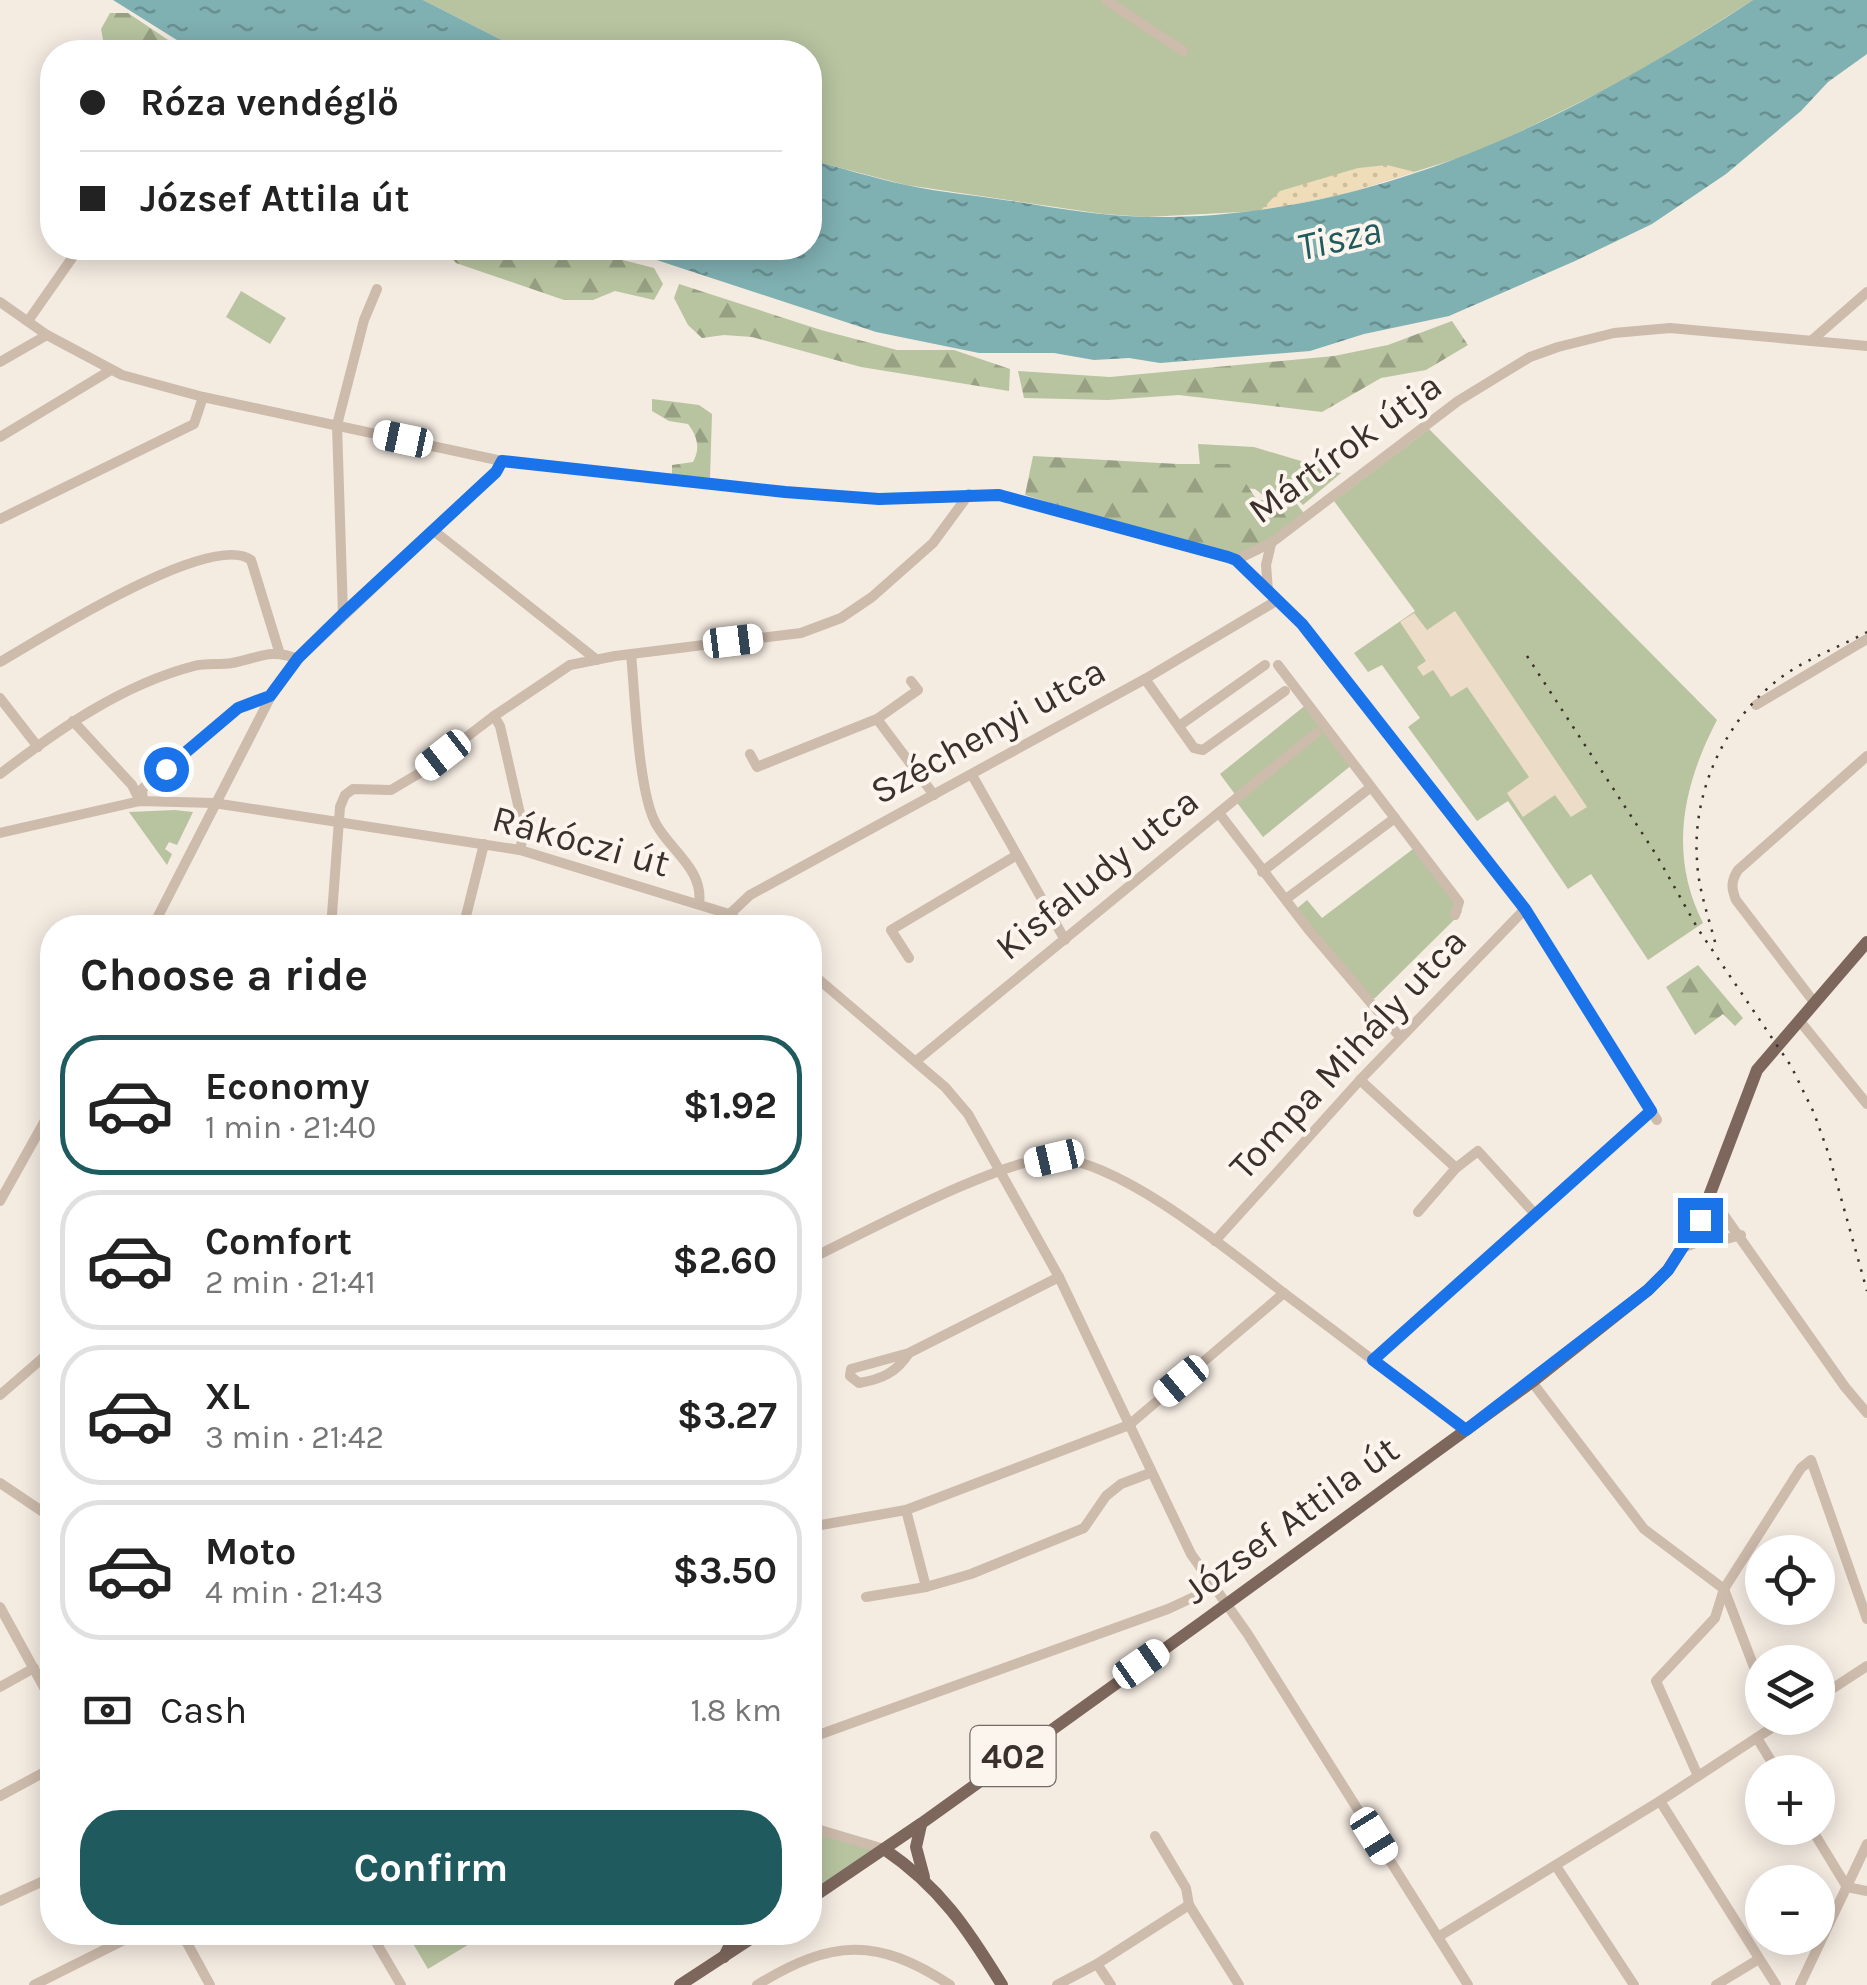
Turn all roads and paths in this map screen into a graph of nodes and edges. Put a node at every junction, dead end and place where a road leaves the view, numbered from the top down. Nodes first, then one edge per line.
1 (1106, 0) edge
2 (1182, 50) dead end
3 (70, 260) edge
4 (377, 289) dead end
5 (1867, 292) edge
6 (0, 302) edge
7 (28, 321) junction
8 (46, 335) junction
9 (1811, 341) junction
10 (1867, 346) edge
11 (0, 362) edge
12 (112, 370) junction
13 (203, 397) junction
14 (337, 425) junction
15 (0, 437) edge
16 (502, 461) junction
17 (969, 494) junction
18 (0, 519) edge
19 (434, 531) junction
20 (1271, 543) junction
21 (1236, 560) junction
22 (1272, 597) junction
23 (343, 614) junction
24 (1867, 639) edge
25 (278, 651) junction
26 (631, 654) junction
27 (298, 658) junction
28 (597, 660) junction
29 (0, 662) edge
30 (1145, 678) junction
31 (911, 681) dead end
32 (1285, 691) dead end
33 (270, 696) junction
34 (0, 698) edge
35 (1756, 706) dead end
36 (494, 716) junction
37 (877, 720) junction
38 (72, 721) junction
39 (1179, 726) junction
40 (1316, 733) dead end
41 (38, 747) junction
42 (750, 754) dead end
43 (1867, 756) edge
44 (0, 774) edge
45 (972, 774) junction
46 (1371, 787) junction
47 (934, 796) junction
48 (142, 801) junction
49 (214, 803) junction
50 (1219, 813) junction
51 (1395, 818) junction
52 (338, 820) junction
53 (0, 833) edge
54 (484, 844) junction
55 (520, 850) junction
56 (1018, 855) junction
57 (1262, 872) junction
58 (1286, 899) junction
59 (698, 904) junction
60 (1525, 909) junction
61 (729, 914) joint
62 (159, 915) edge
63 (333, 915) edge
64 (466, 915) edge
65 (1455, 915) dead end
66 (1065, 940) junction
67 (1867, 942) edge
68 (909, 958) dead end
69 (822, 982) edge
70 (1814, 1002) junction
71 (1799, 1020) junction
72 (1400, 1037) junction
73 (916, 1061) junction
74 (1360, 1080) junction
75 (1867, 1104) edge
76 (40, 1130) edge
77 (1456, 1168) junction
78 (1000, 1170) junction
79 (1709, 1194) junction
80 (0, 1202) edge
81 (1418, 1212) dead end
82 (1535, 1214) junction
83 (1741, 1236) junction
84 (1215, 1241) junction
85 (1685, 1247) junction
86 (822, 1253) edge
87 (1058, 1277) junction
88 (1284, 1293) junction
89 (909, 1353) junction
90 (40, 1360) edge
91 (1373, 1360) junction
92 (1532, 1382) junction
93 (0, 1395) edge
94 (1867, 1413) edge
95 (1129, 1425) junction
96 (1466, 1430) junction
97 (1150, 1473) junction
98 (3, 1487) edge
99 (40, 1510) edge
100 (906, 1510) junction
101 (822, 1525) edge
102 (1208, 1580) junction
103 (926, 1587) junction
104 (1724, 1589) junction
105 (866, 1597) dead end
106 (1225, 1604) junction
107 (0, 1608) edge
108 (1867, 1618) edge
109 (1745, 1645) edge
110 (1867, 1666) edge
111 (34, 1668) junction
112 (40, 1679) edge
113 (0, 1687) edge
114 (1835, 1687) edge
115 (822, 1734) edge
116 (1760, 1735) edge
117 (1757, 1738) junction
118 (1768, 1755) edge
119 (40, 1774) edge
120 (1698, 1776) junction
121 (0, 1796) edge
122 (1660, 1801) junction
123 (922, 1822) junction
124 (822, 1830) edge
125 (1155, 1836) dead end
126 (1867, 1844) edge
127 (1822, 1845) edge
128 (884, 1850) junction
129 (1556, 1866) junction
130 (924, 1879) junction
131 (40, 1882) edge
132 (1848, 1887) junction
133 (822, 1891) edge
134 (1867, 1891) edge
135 (0, 1900) edge
136 (1189, 1905) junction
137 (1438, 1937) junction
138 (114, 1945) edge
139 (190, 1945) edge
140 (376, 1945) edge
141 (730, 1945) edge
142 (743, 1945) edge
143 (1759, 1958) junction
144 (723, 1959) junction
145 (1097, 1964) junction
146 (395, 1983) edge
147 (1466, 1984) edge
148 (34, 1985) edge
149 (210, 1985) edge
150 (680, 1985) edge
151 (758, 1985) edge
152 (950, 1985) edge
153 (1002, 1985) edge
154 (1057, 1985) edge
155 (1111, 1985) edge
156 (1238, 1985) edge
157 (1634, 1985) edge
158 (1716, 1985) edge
159 (1776, 1985) edge
160 (1800, 1985) edge

1 - 2 street
3 - 7 street
4 - 14 street
5 - 9 street
6 - 7 street, Mártírok útja
7 - 8 street, Mártírok útja
8 - 11 street
8 - 12 street, Mártírok útja
9 - 10 street, Mártírok útja
9 - 20 street, Mártírok útja
12 - 13 street, Mártírok útja
12 - 15 street
13 - 14 street, Mártírok útja
13 - 18 street
14 - 16 street, Mártírok útja
14 - 23 street
16 - 17 street, Mártírok útja
16 - 19 street
17 - 21 street, Mártírok útja
17 - 26 street
19 - 23 street
19 - 28 street
20 - 21 street, Mártírok útja
20 - 22 street
21 - 22 street
22 - 30 street, Széchenyi utca
22 - 60 street
23 - 27 street
24 - 35 street
25 - 27 street
25 - 29 street
25 - 38 street
26 - 28 street
26 - 59 street
27 - 33 street
28 - 36 street
30 - 39 street
30 - 45 street, Széchenyi utca
31 - 37 street
32 - 39 street
33 - 48 street
33 - 49 street
34 - 41 street
36 - 52 street
36 - 55 street
37 - 42 street
37 - 47 street
38 - 41 street
38 - 48 street
39 - 46 street
40 - 50 street, Kisfaludy utca
41 - 44 street
43 - 70 street
45 - 47 street, Széchenyi utca
45 - 56 street
46 - 51 street
46 - 57 street
47 - 61 street, Széchenyi utca
48 - 49 street, Rákóczi út
48 - 53 street, Rákóczi út
49 - 52 street, Rákóczi út
49 - 62 street
50 - 57 street
50 - 66 street, Kisfaludy utca
51 - 58 street
51 - 65 street
52 - 54 street, Rákóczi út
52 - 63 street
54 - 55 street, Rákóczi út
54 - 64 street
55 - 59 street, Rákóczi út
56 - 66 street
56 - 68 street
57 - 58 street
58 - 72 street
59 - 61 street, Rákóczi út
60 - 72 street, Tompa Mihály utca
60 - 82 street
66 - 73 street, Kisfaludy utca
67 - 70 main road, 402
69 - 73 street
70 - 71 main road, 402
71 - 75 street
71 - 79 main road, 402
72 - 74 street, Tompa Mihály utca
73 - 78 street
74 - 77 street
74 - 84 street, Tompa Mihály utca
76 - 80 street
77 - 81 street
77 - 82 street
78 - 84 street
78 - 86 street
78 - 87 street
79 - 83 street
79 - 85 main road, József Attila út / 402
82 - 91 street
83 - 85 street
83 - 94 street
84 - 88 street
85 - 92 main road, József Attila út / 402
87 - 89 street
87 - 95 street
88 - 91 street
88 - 95 street
89 - 89 street
90 - 93 street
91 - 96 street
92 - 96 main road, József Attila út / 402
92 - 104 street
95 - 97 street
95 - 100 street
96 - 106 main road, József Attila út / 402
97 - 102 street
97 - 103 street
98 - 99 street
100 - 101 street
100 - 103 street
102 - 106 street
102 - 115 street
103 - 105 street
104 - 108 street
104 - 109 street
104 - 120 street
106 - 123 main road, József Attila út / 402
106 - 137 street
107 - 111 street
110 - 114 street
111 - 112 street
111 - 113 street
116 - 117 street
117 - 118 street
117 - 120 street
119 - 121 street
120 - 122 street
122 - 129 street
122 - 143 street
123 - 128 main road, József Attila út / 402
123 - 130 main road
124 - 128 street
125 - 136 street
126 - 132 street
127 - 132 street
128 - 130 main road
128 - 133 main road, József Attila út
129 - 137 street
129 - 157 street
130 - 153 main road
131 - 135 street
132 - 134 street
132 - 160 street
136 - 145 street
136 - 156 street
137 - 147 street
138 - 148 street
139 - 149 street
140 - 146 street
141 - 144 main road
142 - 144 main road
143 - 158 street
143 - 159 street
144 - 150 main road
145 - 154 street
145 - 155 street
151 - 152 street

